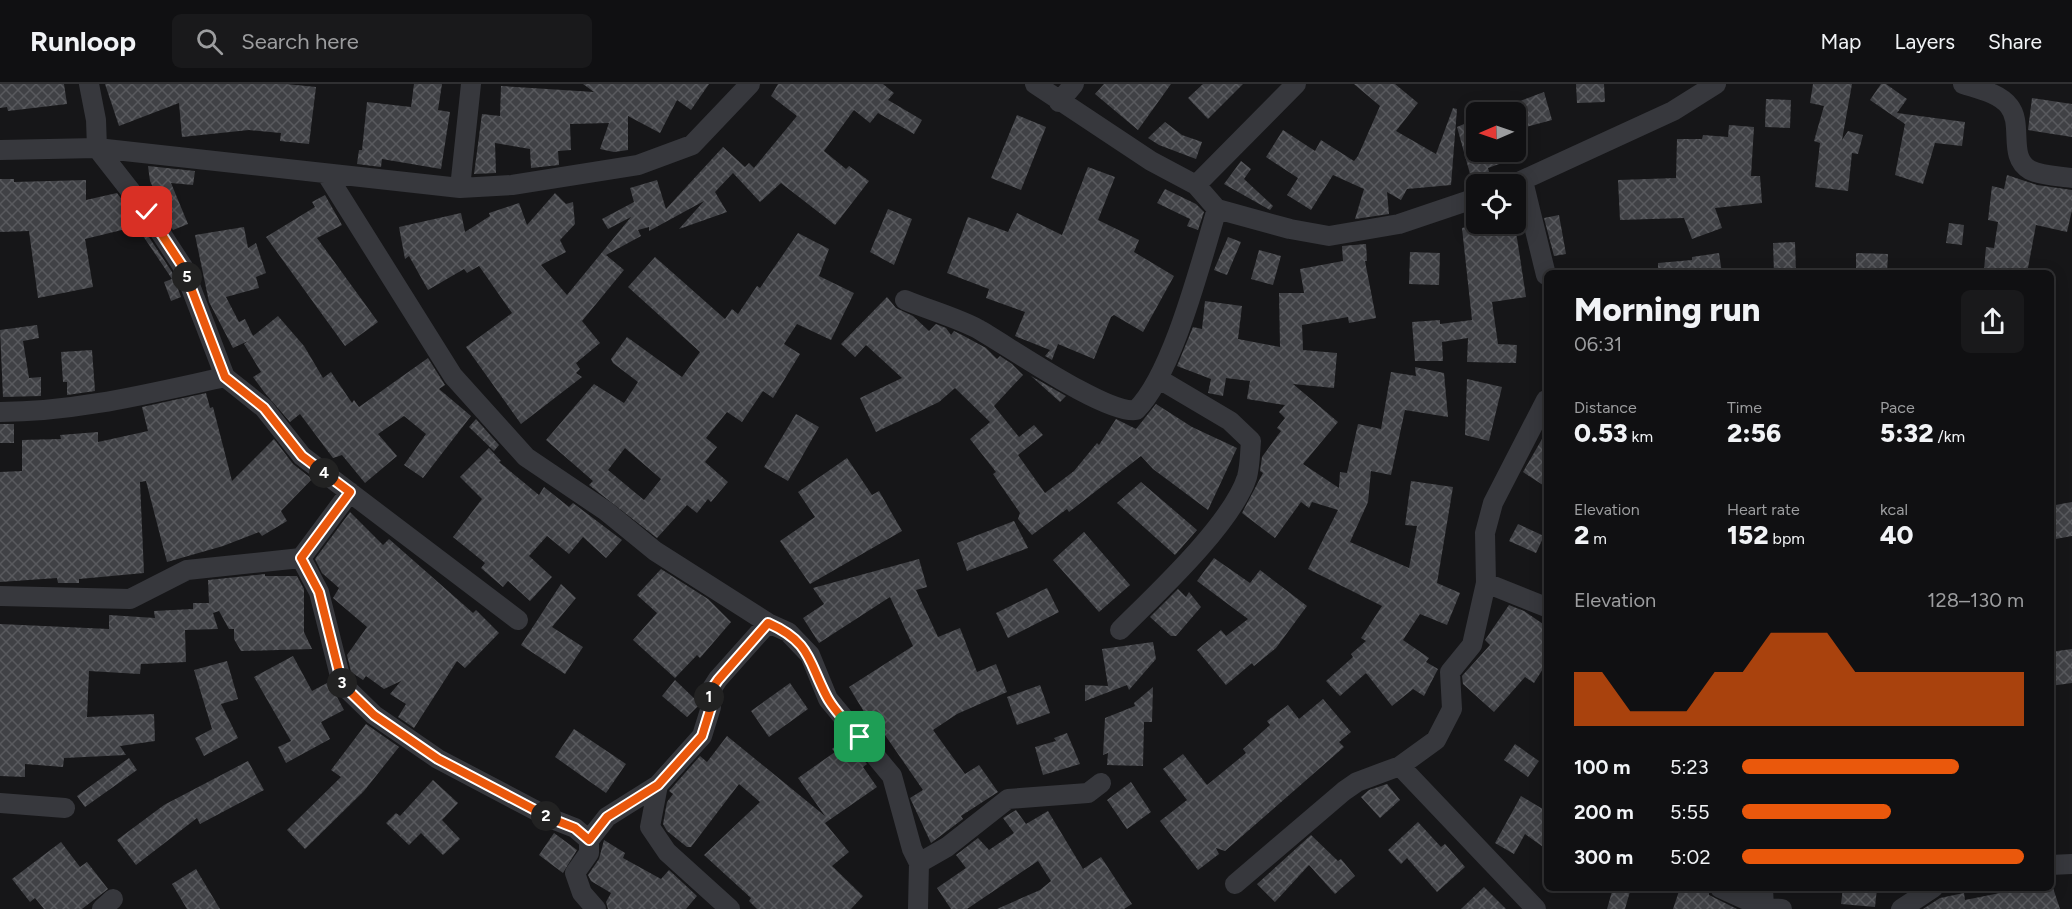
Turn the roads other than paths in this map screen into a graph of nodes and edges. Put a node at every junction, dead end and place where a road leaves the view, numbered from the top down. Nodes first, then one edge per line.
1 (89, 84) edge
2 (471, 84) edge
3 (750, 84) edge
4 (1035, 84) edge
5 (1074, 84) edge
6 (1296, 84) edge
7 (1716, 84) edge
8 (1963, 84) edge
9 (1059, 102) junction
10 (97, 147) junction
11 (0, 150) edge
12 (327, 175) junction
13 (2072, 178) edge
14 (1526, 180) edge
15 (1196, 185) junction
16 (460, 188) junction
17 (1466, 201) edge
18 (1526, 207) edge
19 (1217, 209) junction
20 (1545, 270) edge
21 (905, 300) dead end
22 (225, 377) junction
23 (1159, 379) junction
24 (1544, 404) edge
25 (0, 412) edge
26 (350, 492) junction
27 (301, 558) junction
28 (1486, 583) junction
29 (0, 596) edge
30 (1544, 606) edge
31 (518, 620) dead end
32 (768, 623) junction
33 (1120, 630) dead end
34 (1400, 766) junction
35 (1101, 783) dead end
36 (658, 785) junction
37 (0, 803) edge
38 (65, 808) dead end
39 (589, 840) junction
40 (918, 863) junction
41 (2072, 864) edge
42 (2054, 865) edge
43 (1234, 884) dead end
44 (1726, 891) edge
45 (1763, 891) edge
46 (1928, 891) edge
47 (596, 909) edge
48 (730, 909) edge
49 (918, 909) edge
50 (1536, 909) edge
51 (1764, 909) edge
52 (1782, 909) edge
53 (1901, 909) edge

1 - 10 street
2 - 16 street
3 - 16 street
4 - 9 street
5 - 9 street
6 - 15 street
7 - 14 street
8 - 13 street
9 - 15 street
10 - 11 street
10 - 12 street
10 - 22 street
12 - 16 street
12 - 32 street
15 - 19 street
17 - 19 street
18 - 20 street
19 - 23 street
21 - 23 street
22 - 25 street
22 - 26 street
23 - 33 street
24 - 28 street
26 - 27 street
26 - 31 street
27 - 29 street
27 - 39 street
28 - 30 street
28 - 34 street
32 - 36 street
32 - 40 street
34 - 43 street
34 - 50 street
35 - 40 street
36 - 39 street
36 - 48 street
37 - 38 street
39 - 47 street
40 - 49 street
41 - 42 street
44 - 51 street
45 - 51 street
46 - 53 street
51 - 52 street

